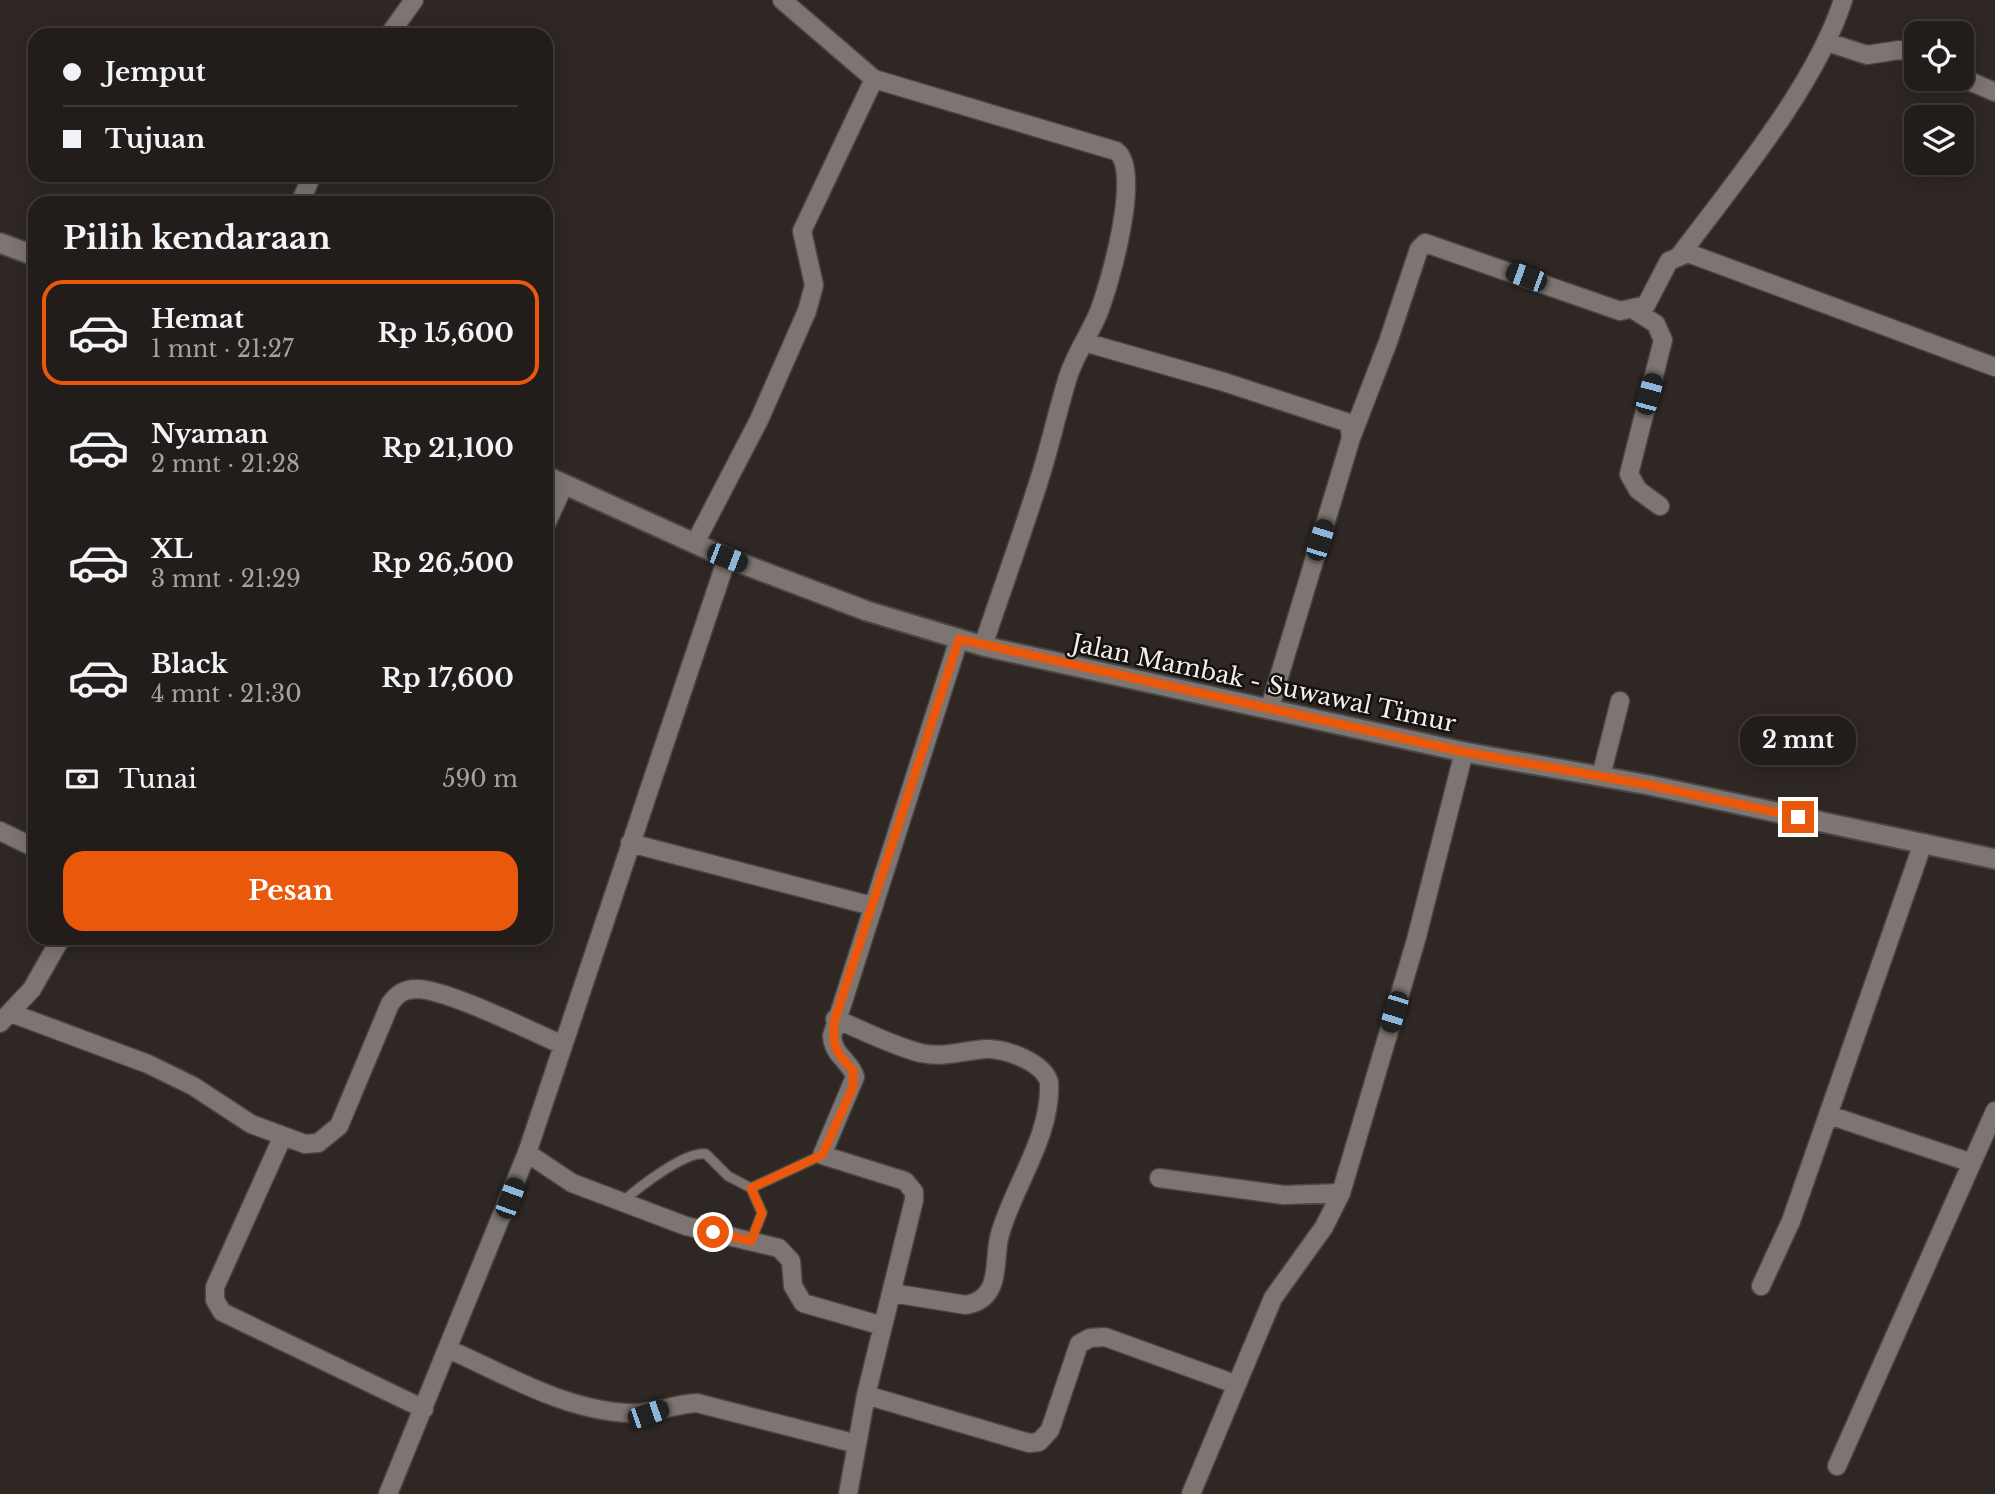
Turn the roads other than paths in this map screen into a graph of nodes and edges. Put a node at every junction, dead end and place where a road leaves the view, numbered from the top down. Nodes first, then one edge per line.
1 (414, 0) edge
2 (782, 0) edge
3 (1843, 0) edge
4 (394, 28) edge
5 (1827, 42) junction
6 (1904, 51) edge
7 (874, 79) junction
8 (1974, 83) edge
9 (1995, 92) edge
10 (0, 243) edge
11 (28, 253) edge
12 (1680, 255) junction
13 (1634, 310) junction
14 (1084, 342) junction
15 (1995, 367) edge
16 (1351, 438) junction
17 (553, 479) edge
18 (565, 485) junction
19 (1660, 506) dead end
20 (553, 510) edge
21 (695, 543) junction
22 (727, 558) junction
23 (959, 639) junction
24 (983, 646) junction
25 (1620, 701) dead end
26 (1270, 708) junction
27 (1464, 752) junction
28 (1601, 776) junction
29 (0, 831) edge
30 (630, 843) junction
31 (1923, 843) junction
32 (28, 845) edge
33 (1995, 859) edge
34 (872, 906) junction
35 (57, 945) edge
36 (6, 1018) edge
37 (835, 1019) junction
38 (563, 1045) junction
39 (1995, 1111) edge
40 (1829, 1115) junction
41 (282, 1138) junction
42 (527, 1153) junction
43 (822, 1155) junction
44 (1972, 1163) junction
45 (1159, 1178) dead end
46 (751, 1188) junction
47 (1341, 1194) junction
48 (622, 1202) junction
49 (751, 1241) junction
50 (1761, 1286) dead end
51 (892, 1293) junction
52 (883, 1326) junction
53 (449, 1349) junction
54 (1235, 1384) junction
55 (866, 1395) junction
56 (424, 1409) junction
57 (857, 1444) junction
58 (1837, 1466) dead end
59 (388, 1494) edge
60 (848, 1494) edge
61 (1191, 1494) edge

1 - 4 street
2 - 7 street
3 - 5 street
5 - 6 street
5 - 12 street
7 - 14 street
7 - 21 street
8 - 9 street
10 - 11 street
12 - 13 street
12 - 15 street
13 - 16 street
13 - 19 street
14 - 16 street
14 - 24 street
16 - 26 street
17 - 18 street, Jalan Mambak - Suwawal Timur
18 - 20 street
18 - 21 street, Jalan Mambak - Suwawal Timur
21 - 22 street, Jalan Mambak - Suwawal Timur
22 - 23 street, Jalan Mambak - Suwawal Timur
22 - 30 street
23 - 24 street, Jalan Mambak - Suwawal Timur
23 - 34 street
24 - 26 street, Jalan Mambak - Suwawal Timur
25 - 28 street
26 - 27 street, Jalan Mambak - Suwawal Timur
27 - 28 street, Jalan Mambak - Suwawal Timur
27 - 47 street
28 - 31 street, Jalan Mambak - Suwawal Timur
29 - 32 street
30 - 34 street
30 - 38 street
31 - 33 street, Jalan Mambak - Suwawal Timur
31 - 40 street
34 - 37 street
35 - 36 street
36 - 41 street
37 - 43 street
37 - 51 street
38 - 41 street
38 - 42 street
39 - 44 street
40 - 44 street
40 - 50 street
41 - 56 street
42 - 48 street
42 - 53 street
43 - 46 lane
43 - 51 street
44 - 58 street
45 - 47 street
46 - 48 lane
46 - 49 lane
47 - 54 street
48 - 49 street
49 - 52 street
51 - 52 street
52 - 55 street
53 - 56 street
53 - 57 street
54 - 55 street
54 - 61 street
55 - 57 street
56 - 59 street
57 - 60 street

